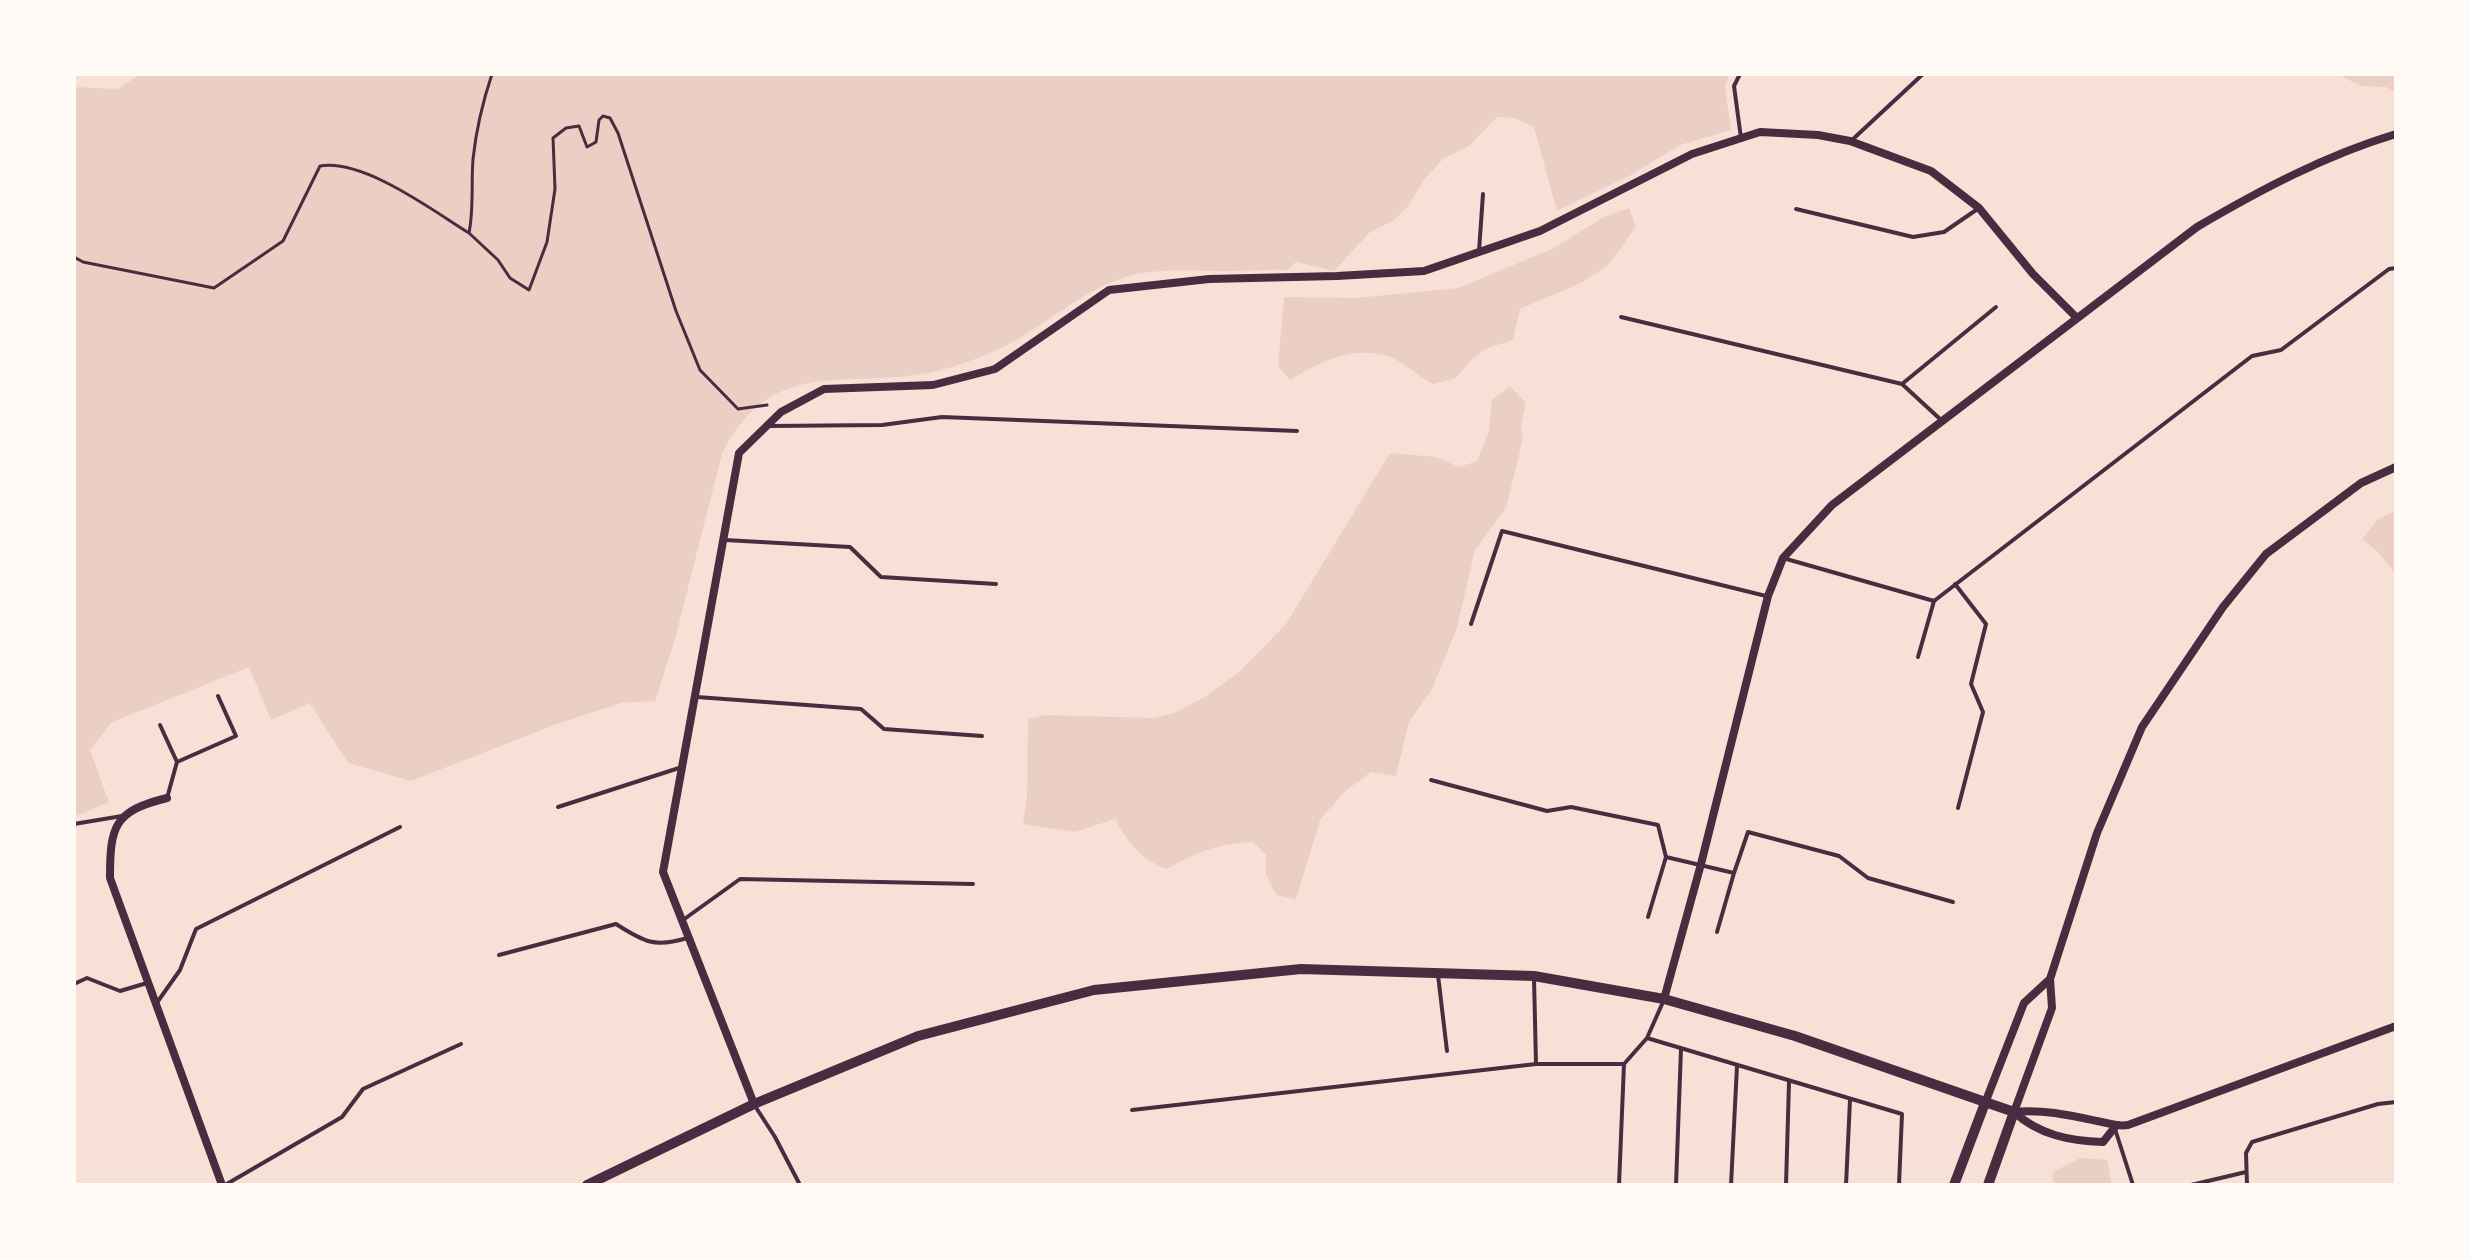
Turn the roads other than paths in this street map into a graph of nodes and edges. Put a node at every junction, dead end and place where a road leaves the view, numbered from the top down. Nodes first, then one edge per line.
1 (1740, 74) edge
2 (1923, 74) edge
3 (2396, 134) edge
4 (1741, 138) junction
5 (1850, 141) junction
6 (1483, 194) dead end
7 (1979, 208) junction
8 (1796, 209) dead end
9 (1479, 252) junction
10 (2396, 268) edge
11 (1996, 307) dead end
12 (1621, 317) dead end
13 (2077, 318) junction
14 (1902, 384) junction
15 (1942, 421) junction
16 (766, 426) junction
17 (1297, 431) dead end
18 (2396, 467) edge
19 (723, 540) junction
20 (1783, 558) junction
21 (996, 584) dead end
22 (1955, 584) junction
23 (1768, 596) junction
24 (1934, 601) junction
25 (1471, 624) dead end
26 (1918, 657) dead end
27 (218, 696) dead end
28 (695, 697) junction
29 (160, 725) dead end
30 (982, 736) dead end
31 (177, 762) junction
32 (682, 767) junction
33 (1431, 780) dead end
34 (167, 798) joint
35 (558, 807) dead end
36 (1958, 808) dead end
37 (122, 816) junction
38 (74, 824) edge
39 (400, 827) dead end
40 (1666, 857) junction
41 (1701, 864) junction
42 (1734, 873) junction
43 (973, 884) dead end
44 (1953, 902) dead end
45 (1648, 917) dead end
46 (681, 921) junction
47 (1717, 932) dead end
48 (687, 938) junction
49 (499, 955) dead end
50 (1438, 973) junction
51 (1534, 976) junction
52 (2050, 979) junction
53 (147, 983) junction
54 (74, 984) edge
55 (1664, 999) junction
56 (154, 1006) junction
57 (2396, 1026) edge
58 (1647, 1038) junction
59 (461, 1044) dead end
60 (1681, 1049) junction
61 (1447, 1051) dead end
62 (1536, 1064) junction
63 (1624, 1064) junction
64 (1737, 1066) junction
65 (1789, 1082) junction
66 (1850, 1100) junction
67 (2396, 1102) edge
68 (1985, 1103) junction
69 (754, 1104) junction
70 (1132, 1110) dead end
71 (2014, 1112) junction
72 (2115, 1127) junction
73 (2246, 1172) junction
74 (223, 1185) edge
75 (587, 1185) edge
76 (800, 1185) edge
77 (1619, 1185) edge
78 (1676, 1185) edge
79 (1731, 1185) edge
80 (1786, 1185) edge
81 (1846, 1185) edge
82 (1899, 1185) edge
83 (1954, 1185) edge
84 (1988, 1185) edge
85 (2133, 1185) edge
86 (2191, 1185) edge
87 (2247, 1185) edge

1 - 4 lane
2 - 5 lane
3 - 13 street
4 - 5 street
4 - 9 street
5 - 7 street
6 - 9 lane
7 - 8 lane
7 - 13 street
9 - 16 street
10 - 22 lane
11 - 14 lane
12 - 14 lane
13 - 15 street
14 - 15 lane
15 - 20 street
16 - 17 lane
16 - 19 street
18 - 52 street
19 - 21 lane
19 - 28 street
20 - 23 street
20 - 24 lane
22 - 24 lane
22 - 36 lane
23 - 25 lane
23 - 41 street
24 - 26 lane
27 - 31 lane
28 - 30 lane
28 - 32 street
29 - 31 lane
31 - 34 lane
32 - 35 lane
32 - 46 street
33 - 40 lane
34 - 37 street
37 - 38 lane
37 - 53 street
39 - 56 lane
40 - 41 lane
40 - 45 lane
41 - 42 lane
41 - 55 street
42 - 44 lane
42 - 47 lane
43 - 46 lane
46 - 48 street
48 - 49 lane
48 - 69 street
50 - 51 street
50 - 61 lane
50 - 69 street
51 - 55 street
51 - 62 lane
52 - 68 street
52 - 71 street
53 - 54 lane
53 - 56 street
55 - 58 lane
55 - 68 street
56 - 74 street
57 - 72 street
58 - 60 lane
58 - 63 lane
59 - 74 lane
60 - 64 lane
60 - 78 lane
62 - 63 lane
62 - 70 lane
63 - 77 lane
64 - 65 lane
64 - 79 lane
65 - 66 lane
65 - 80 lane
66 - 81 lane
66 - 82 lane
67 - 73 lane
68 - 71 street
68 - 83 street
69 - 75 street
69 - 76 lane
71 - 72 street
71 - 72 street
71 - 84 street
72 - 85 lane
73 - 86 lane
73 - 87 lane

